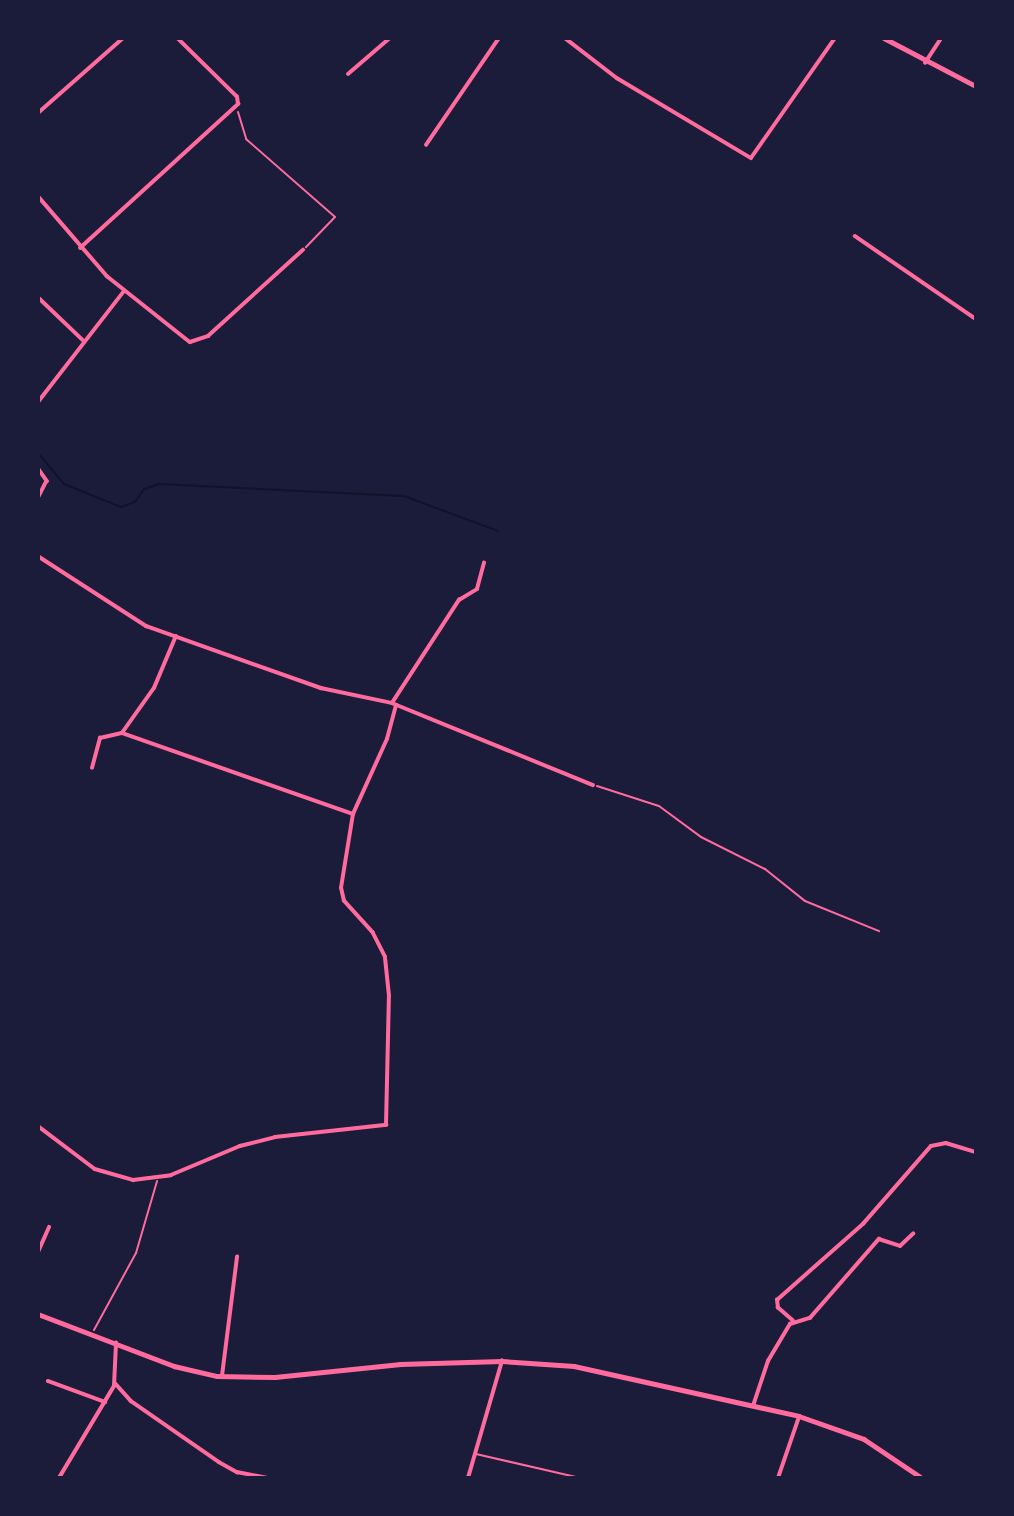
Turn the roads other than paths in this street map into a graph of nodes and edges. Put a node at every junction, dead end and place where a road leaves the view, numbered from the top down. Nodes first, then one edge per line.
1 (123, 38) edge
2 (177, 38) edge
3 (390, 38) edge
4 (499, 38) edge
5 (565, 38) edge
6 (835, 38) edge
7 (884, 38) edge
8 (941, 38) edge
9 (925, 62) junction
10 (348, 74) dead end
11 (975, 86) edge
12 (38, 113) edge
13 (426, 145) dead end
14 (38, 196) edge
15 (855, 236) dead end
16 (80, 248) junction
17 (303, 250) road end
18 (124, 291) junction
19 (38, 297) edge
20 (975, 319) edge
21 (83, 340) junction
22 (38, 388) edge
23 (45, 393) junction
24 (38, 402) edge
25 (38, 468) edge
26 (38, 499) edge
27 (38, 556) edge
28 (484, 563) dead end
29 (176, 635) junction
30 (394, 704) junction
31 (122, 733) junction
32 (92, 768) dead end
33 (593, 785) road end
34 (354, 814) junction
35 (38, 1126) edge
36 (975, 1152) edge
37 (49, 1227) dead end
38 (913, 1234) dead end
39 (38, 1252) edge
40 (237, 1257) dead end
41 (38, 1314) edge
42 (793, 1321) junction
43 (116, 1343) junction
44 (502, 1361) junction
45 (222, 1376) junction
46 (48, 1381) dead end
47 (116, 1383) junction
48 (105, 1402) junction
49 (753, 1406) junction
50 (799, 1416) junction
51 (476, 1454) junction
52 (60, 1478) edge
53 (267, 1478) edge
54 (468, 1478) edge
55 (580, 1478) edge
56 (778, 1478) edge
57 (922, 1478) edge

1 - 12 street
2 - 16 street
3 - 10 street
4 - 13 street
5 - 6 street
7 - 9 main road
8 - 9 street
9 - 11 main road
14 - 16 street
15 - 20 street
16 - 18 street
17 - 18 street
18 - 21 street
19 - 21 street
21 - 23 street
22 - 23 street
23 - 24 street
25 - 26 street
27 - 29 street
28 - 30 street
29 - 30 street
29 - 31 street
30 - 33 street
30 - 34 street
31 - 32 street
31 - 34 street
34 - 35 street
36 - 42 street
37 - 39 street
38 - 42 street
40 - 45 street
41 - 43 main road
42 - 49 street
43 - 45 main road
43 - 47 street
44 - 45 main road
44 - 49 main road
44 - 51 street
46 - 48 street
47 - 48 street
47 - 53 street
48 - 52 street
49 - 50 main road
50 - 56 street
50 - 57 main road
51 - 54 street
51 - 55 lane

